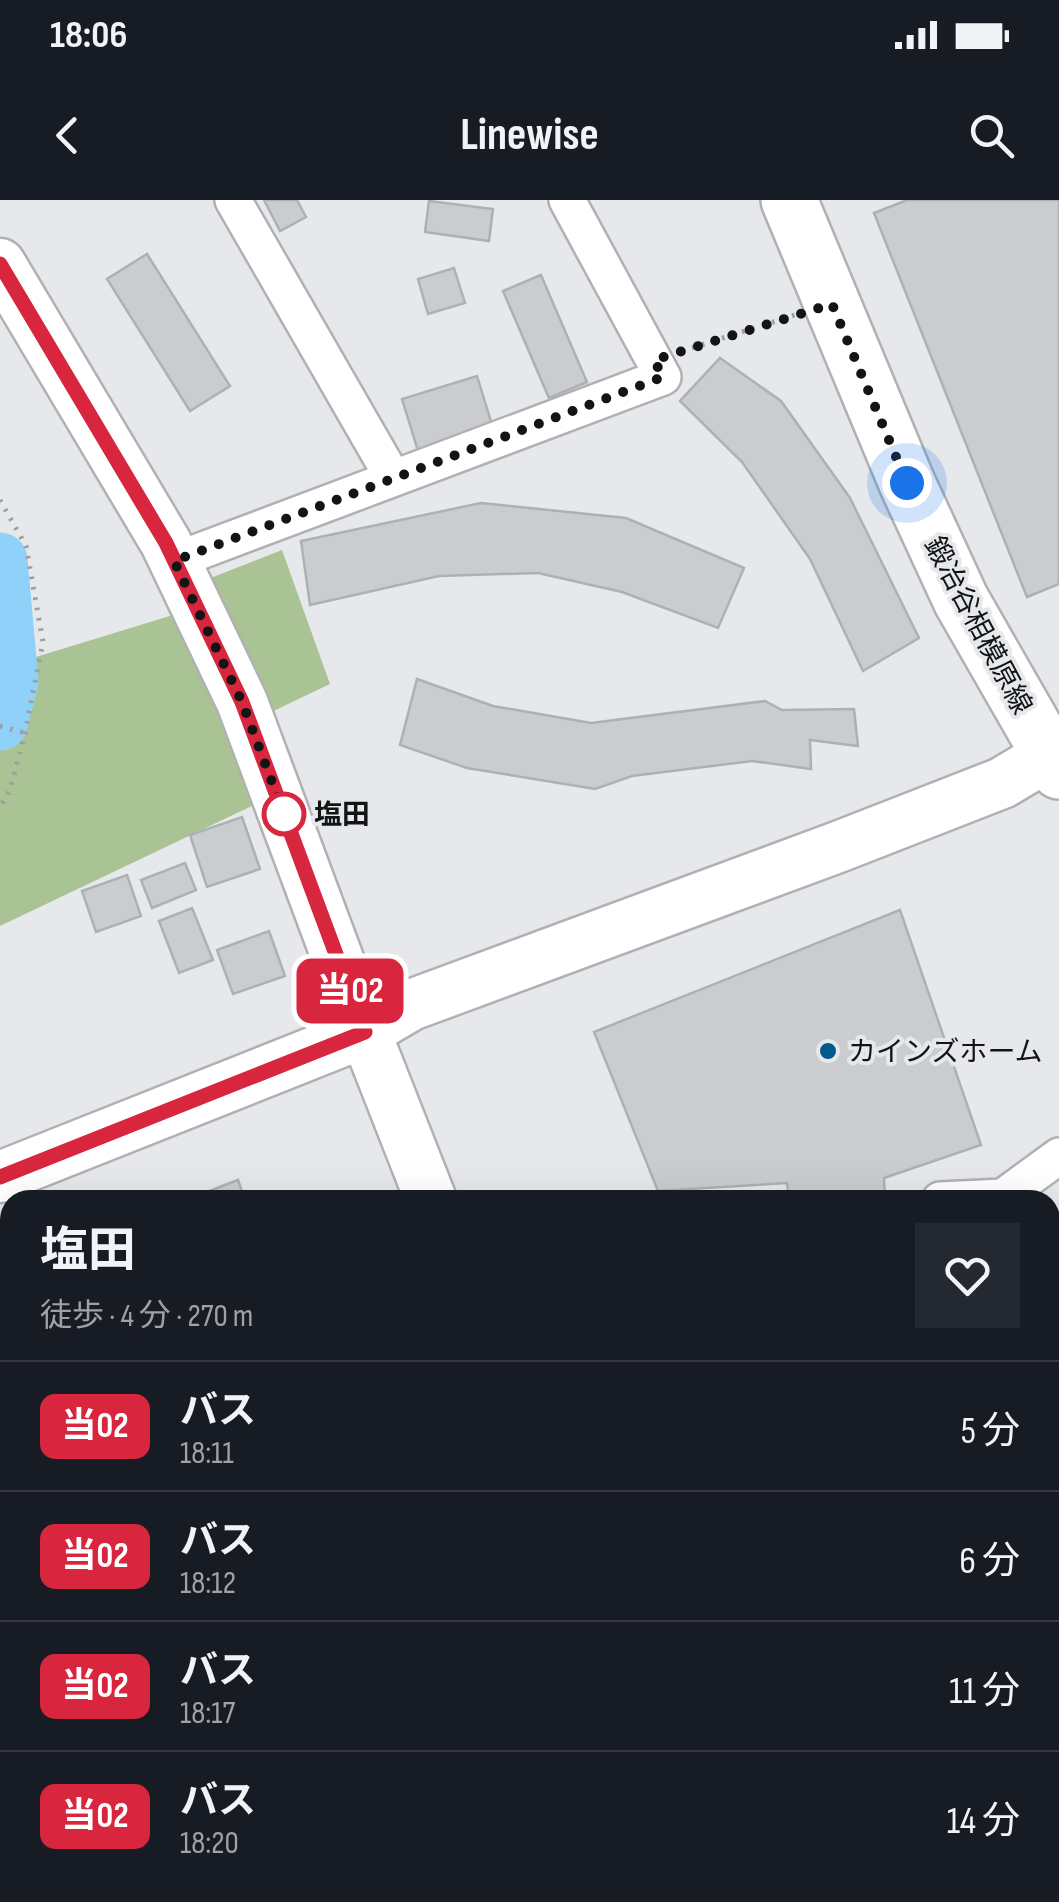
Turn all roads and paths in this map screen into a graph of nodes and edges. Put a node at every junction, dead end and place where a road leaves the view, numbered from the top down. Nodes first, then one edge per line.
1 (233, 200) edge
2 (567, 200) edge
3 (789, 200) edge
4 (0, 264) edge
5 (832, 304) junction
6 (654, 360) junction
7 (393, 478) junction
8 (0, 500) edge
9 (174, 561) junction
10 (0, 726) edge
11 (25, 732) junction
12 (1054, 763) edge
13 (0, 807) edge
14 (365, 1032) junction
15 (1059, 1156) edge
16 (0, 1177) edge
17 (427, 1190) edge
18 (1013, 1190) edge

1 - 7 street
2 - 6 street
3 - 5 main road, 鍛冶谷相模原線
4 - 9 street
5 - 6 path
5 - 12 main road, 鍛冶谷相模原線
6 - 7 street
7 - 9 street
8 - 11 path
9 - 14 street
10 - 11 path
11 - 13 path
12 - 14 street
14 - 16 street
14 - 17 street
15 - 18 street

